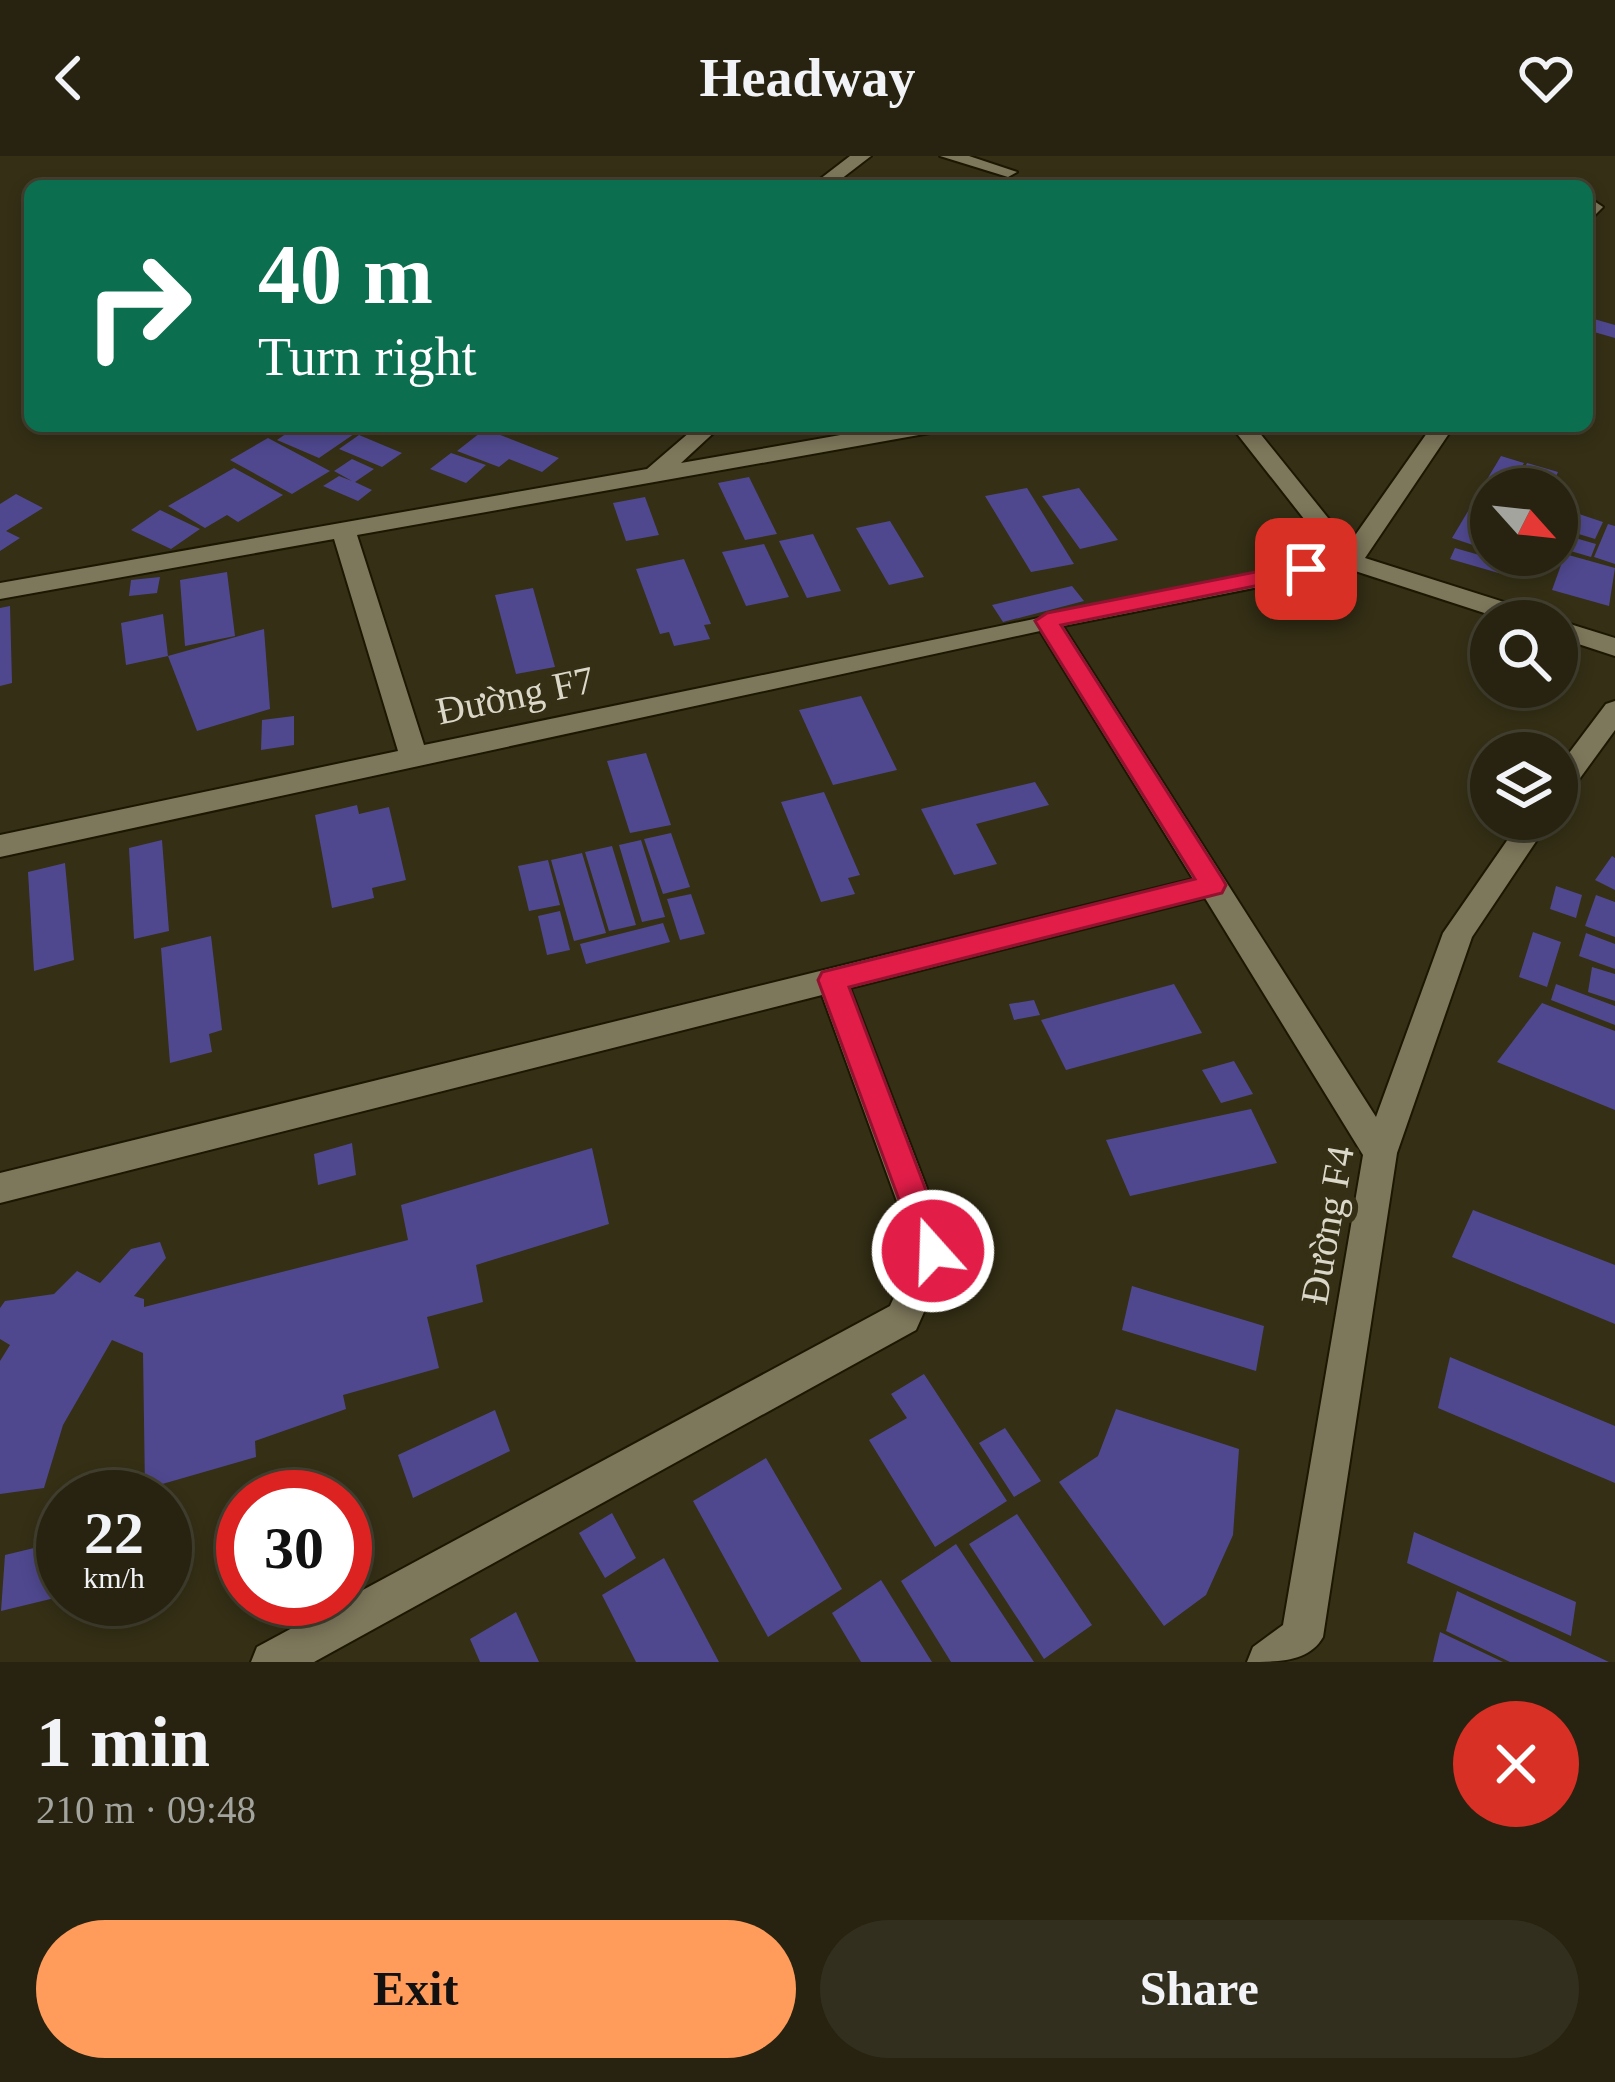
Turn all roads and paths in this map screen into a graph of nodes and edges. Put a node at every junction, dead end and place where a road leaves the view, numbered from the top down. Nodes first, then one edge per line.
1 (862, 156) edge
2 (949, 156) edge
3 (1028, 156) edge
4 (1008, 172) junction
5 (828, 180) edge
6 (999, 180) edge
7 (703, 432) edge
8 (896, 432) edge
9 (1247, 432) edge
10 (1439, 432) edge
11 (655, 474) junction
12 (344, 531) junction
13 (1349, 560) junction
14 (0, 591) edge
15 (1472, 600) edge
16 (1047, 621) junction
17 (1578, 635) edge
18 (1615, 646) edge
19 (1615, 710) edge
20 (414, 757) junction
21 (1578, 761) edge
22 (1523, 840) edge
23 (0, 846) edge
24 (1213, 885) junction
25 (832, 980) junction
26 (1380, 1153) junction
27 (0, 1188) edge
28 (272, 1662) edge
29 (1268, 1662) edge

1 - 5 street
2 - 4 street
3 - 4 street
4 - 6 street
7 - 11 street
8 - 11 street
9 - 13 street
10 - 13 street
11 - 12 street
12 - 14 street
12 - 20 street
13 - 15 street
13 - 16 street, Đường F7
16 - 20 street, Đường F7
16 - 24 street
17 - 18 street
19 - 21 street
20 - 23 street, Đường F7
22 - 26 street, Đường F4
24 - 25 street
24 - 26 street
25 - 27 street
25 - 28 street
26 - 29 street, Đường F4

